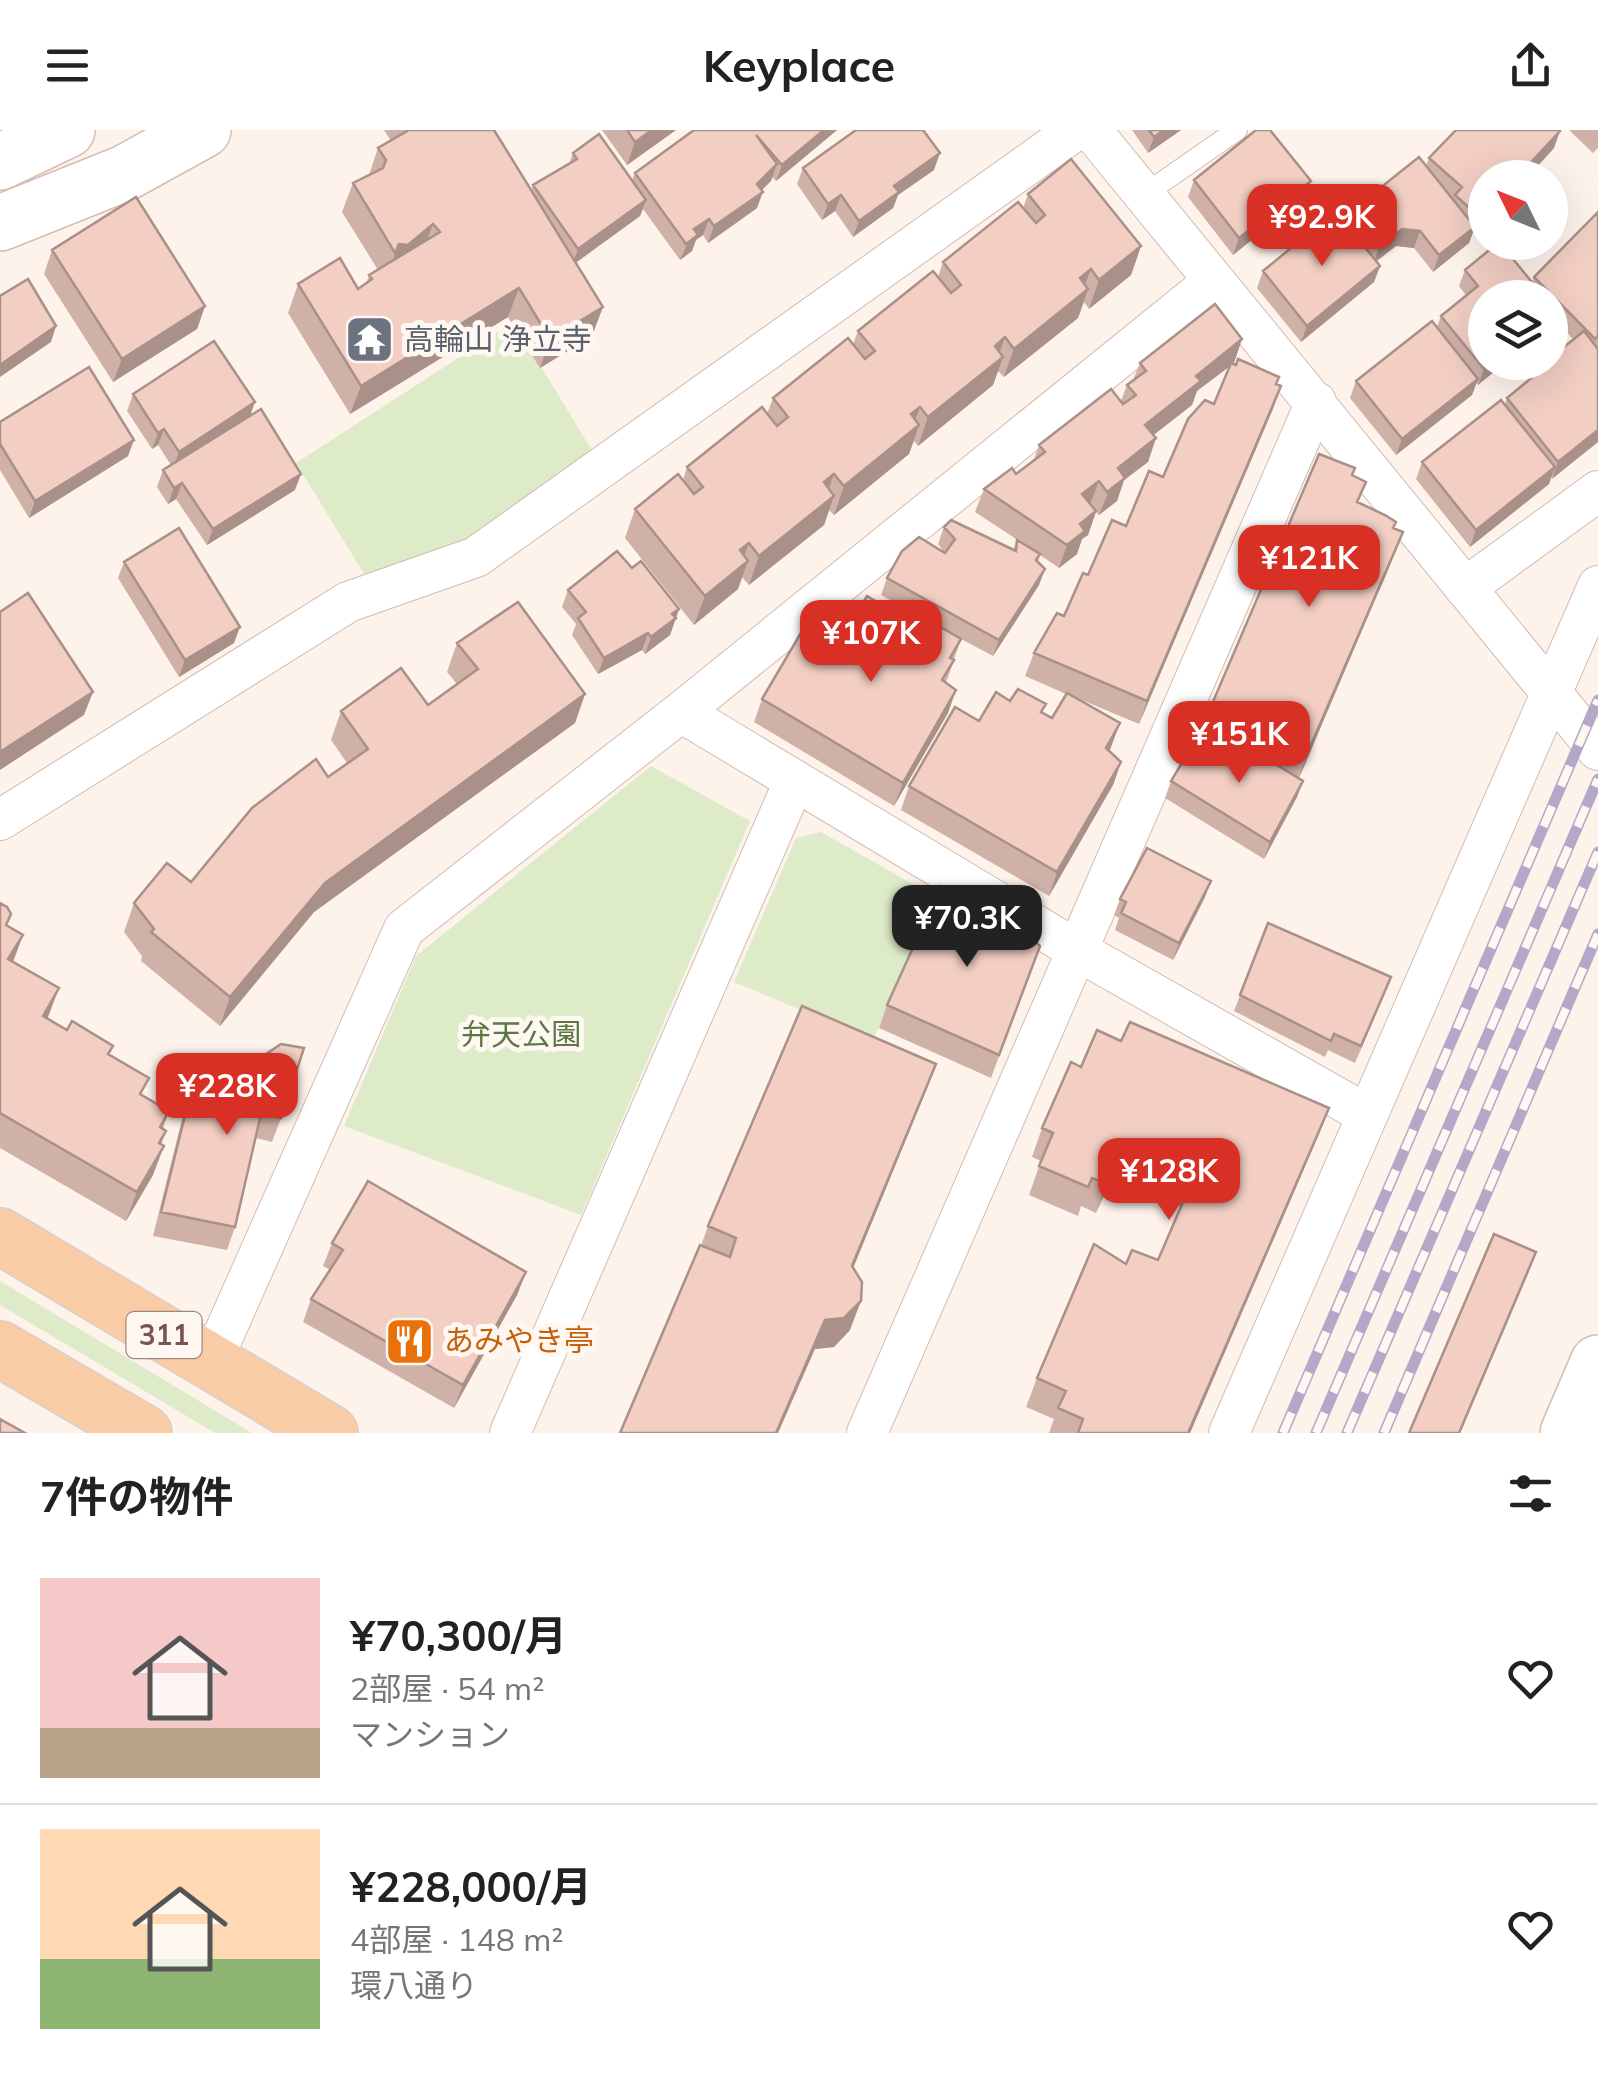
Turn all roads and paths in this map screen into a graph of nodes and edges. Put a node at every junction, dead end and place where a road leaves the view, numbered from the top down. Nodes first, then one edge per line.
1 (66, 130) edge
2 (203, 130) edge
3 (1076, 130) edge
4 (1091, 130) edge
5 (1236, 130) edge
6 (0, 162) edge
7 (1145, 194) junction
8 (0, 223) edge
9 (1214, 281) junction
10 (1316, 402) junction
11 (1598, 491) edge
12 (1598, 586) edge
13 (1465, 588) junction
14 (1550, 690) junction
15 (681, 712) junction
16 (1598, 750) edge
17 (794, 782) junction
18 (0, 820) edge
19 (1080, 952) junction
20 (1364, 1114) junction
21 (0, 1236) edge
22 (0, 1350) edge
23 (212, 1363) junction
24 (1598, 1363) edge
25 (144, 1433) edge
26 (330, 1433) edge
27 (510, 1433) edge
28 (867, 1433) edge
29 (1229, 1433) edge
30 (1568, 1433) edge

1 - 6 street
2 - 8 street
3 - 18 street
4 - 7 street
5 - 7 lane
7 - 9 street
9 - 10 street
9 - 15 street
10 - 13 street
10 - 19 street
11 - 13 street
12 - 14 street
13 - 14 street
14 - 16 street
14 - 20 street
15 - 17 street
15 - 23 street
17 - 19 street
17 - 27 street
19 - 20 street
19 - 28 street
20 - 29 street
21 - 23 main road, 311
22 - 25 main road
23 - 26 main road, 311
24 - 30 street

